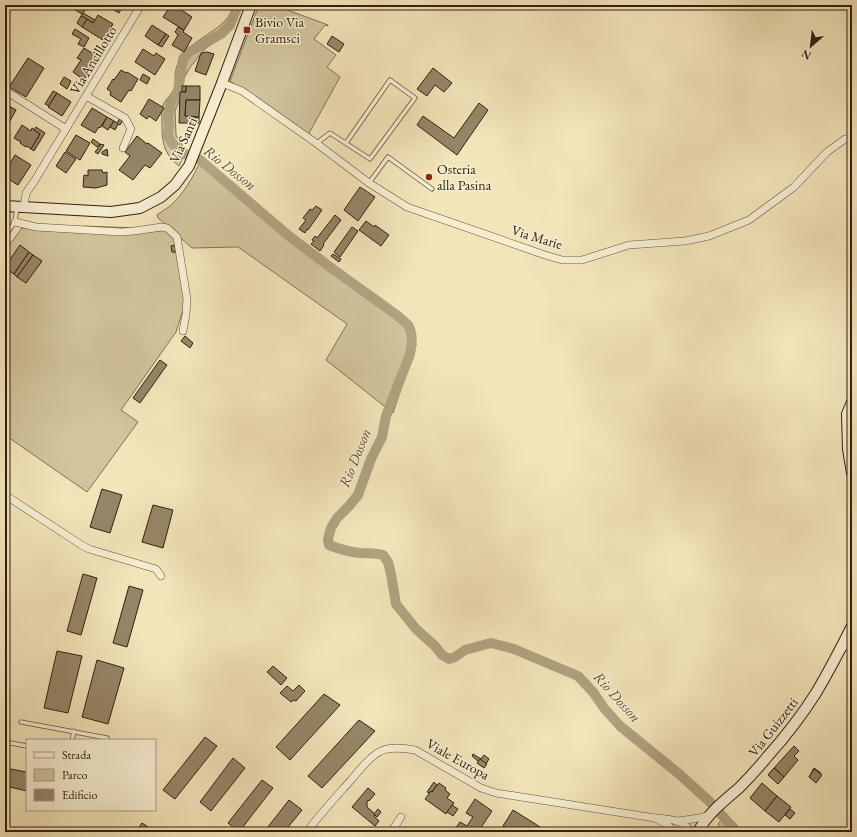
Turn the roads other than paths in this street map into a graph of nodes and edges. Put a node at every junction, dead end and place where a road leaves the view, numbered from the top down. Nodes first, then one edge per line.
1 (141, 5) edge
2 (251, 5) edge
3 (222, 83) junction
4 (6, 91) dead end
5 (86, 96) junction
6 (66, 129) junction
7 (852, 139) edge
8 (346, 143) junction
9 (316, 144) junction
10 (123, 148) dead end
11 (370, 183) junction
12 (432, 189) dead end
13 (5, 206) edge
14 (20, 206) junction
15 (15, 222) junction
16 (10, 228) junction
17 (5, 236) edge
18 (183, 331) dead end
19 (852, 402) edge
20 (852, 473) edge
21 (5, 495) edge
22 (162, 576) dead end
23 (852, 626) edge
24 (852, 640) edge
25 (840, 649) junction
26 (21, 722) dead end
27 (74, 731) junction
28 (107, 738) dead end
29 (72, 739) edge
30 (5, 742) edge
31 (26, 746) edge
32 (709, 815) junction
33 (401, 817) dead end
34 (656, 818) junction
35 (677, 821) junction
36 (5, 831) edge
37 (9, 832) edge
38 (307, 832) edge
39 (391, 832) edge
40 (674, 832) edge
41 (691, 832) edge
42 (698, 832) edge

1 - 5 street, Via Ancillotto
2 - 3 street, Via Santi
3 - 9 street, Via Marie
3 - 14 street, Via Santi
4 - 6 street
5 - 6 street, Via Ancillotto
5 - 10 street
6 - 14 street, Via Ancillotto
7 - 11 street, Via Marie
8 - 8 lane
8 - 9 lane
9 - 11 street, Via Marie
11 - 12 lane
13 - 14 street, Via Santi
13 - 16 lane
14 - 15 lane
15 - 16 lane
15 - 18 street
16 - 17 lane
19 - 20 street
21 - 22 street
23 - 25 street, Via Guizzetti
24 - 25 street
25 - 32 street, Via Guizzetti
26 - 27 lane
27 - 28 lane
27 - 29 lane
30 - 31 lane
32 - 35 street, Viale Europa
32 - 42 street, Via Guizzetti
33 - 39 street
34 - 35 street, Viale Europa
34 - 38 street, Viale Europa
34 - 40 street, Viale Europa
35 - 41 street
36 - 37 street

